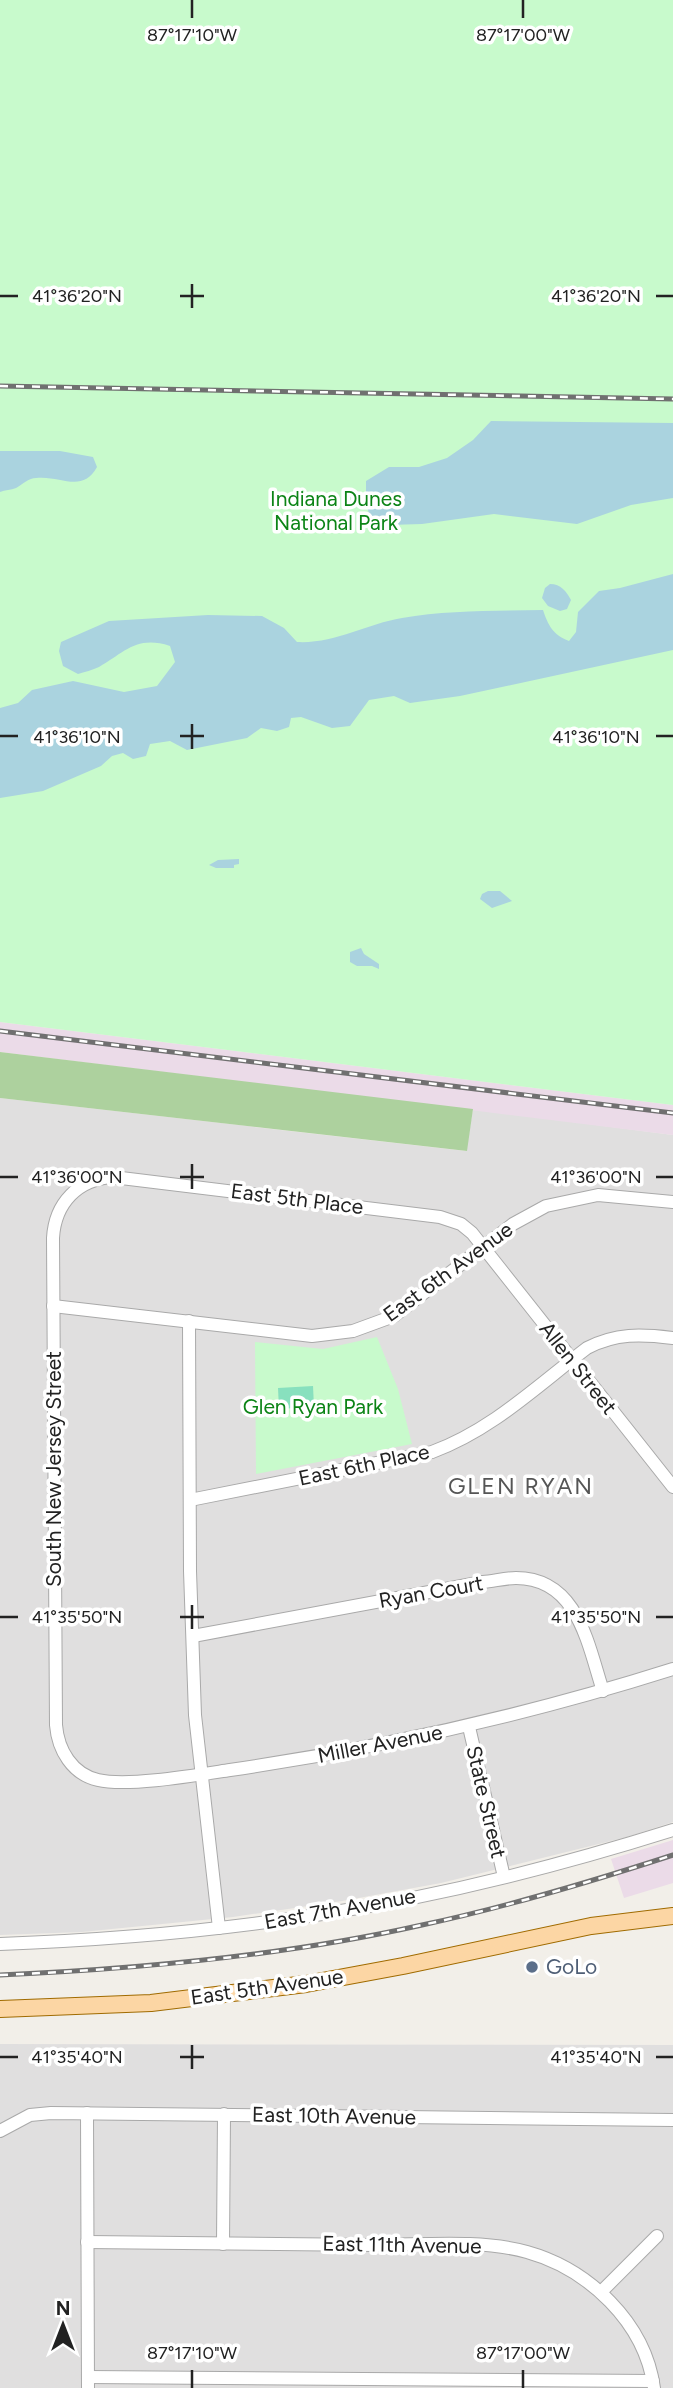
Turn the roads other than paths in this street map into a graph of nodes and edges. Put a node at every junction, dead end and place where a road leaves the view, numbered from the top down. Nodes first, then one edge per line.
1 (64, 1202) joint
2 (673, 1202) edge
3 (483, 1248) junction
4 (53, 1306) junction
5 (189, 1321) junction
6 (673, 1338) edge
7 (572, 1360) junction
8 (673, 1487) edge
9 (190, 1500) junction
10 (193, 1636) junction
11 (673, 1668) edge
12 (603, 1691) junction
13 (469, 1727) junction
14 (82, 1773) joint
15 (201, 1774) junction
16 (673, 1830) edge
17 (504, 1877) junction
18 (673, 1916) edge
19 (219, 1928) junction
20 (0, 1944) edge
21 (0, 2009) edge
22 (87, 2113) junction
23 (223, 2114) junction
24 (673, 2120) edge
25 (0, 2131) edge
26 (657, 2236) dead end
27 (87, 2242) junction
28 (223, 2244) junction
29 (601, 2292) junction
30 (88, 2382) edge
31 (654, 2385) edge

1 - 3 street, East 5th Place
1 - 4 street, South New Jersey Street
2 - 3 street, East 6th Avenue
3 - 5 street, East 6th Avenue
3 - 7 street, Allen Street
4 - 5 street, East 6th Avenue
4 - 14 street, South New Jersey Street
5 - 9 street
6 - 7 street, East 6th Place
7 - 8 street, Allen Street
7 - 9 street, East 6th Place
9 - 10 street
10 - 12 street, Ryan Court
10 - 15 street
11 - 12 street, Miller Avenue
12 - 13 street, Miller Avenue
13 - 15 street, Miller Avenue
13 - 17 street, State Street
14 - 15 street, Miller Avenue
15 - 19 street
16 - 17 street, East 7th Avenue
17 - 19 street, East 7th Avenue
18 - 21 main road, East 5th Avenue
19 - 20 street, East 7th Avenue
22 - 23 street, East 10th Avenue
22 - 25 street, East 10th Avenue
22 - 27 street
23 - 24 street, East 10th Avenue
23 - 28 street
26 - 29 street
27 - 28 street, East 11th Avenue
27 - 30 street
28 - 29 street, East 11th Avenue
29 - 31 street, East 11th Avenue
30 - 31 street

